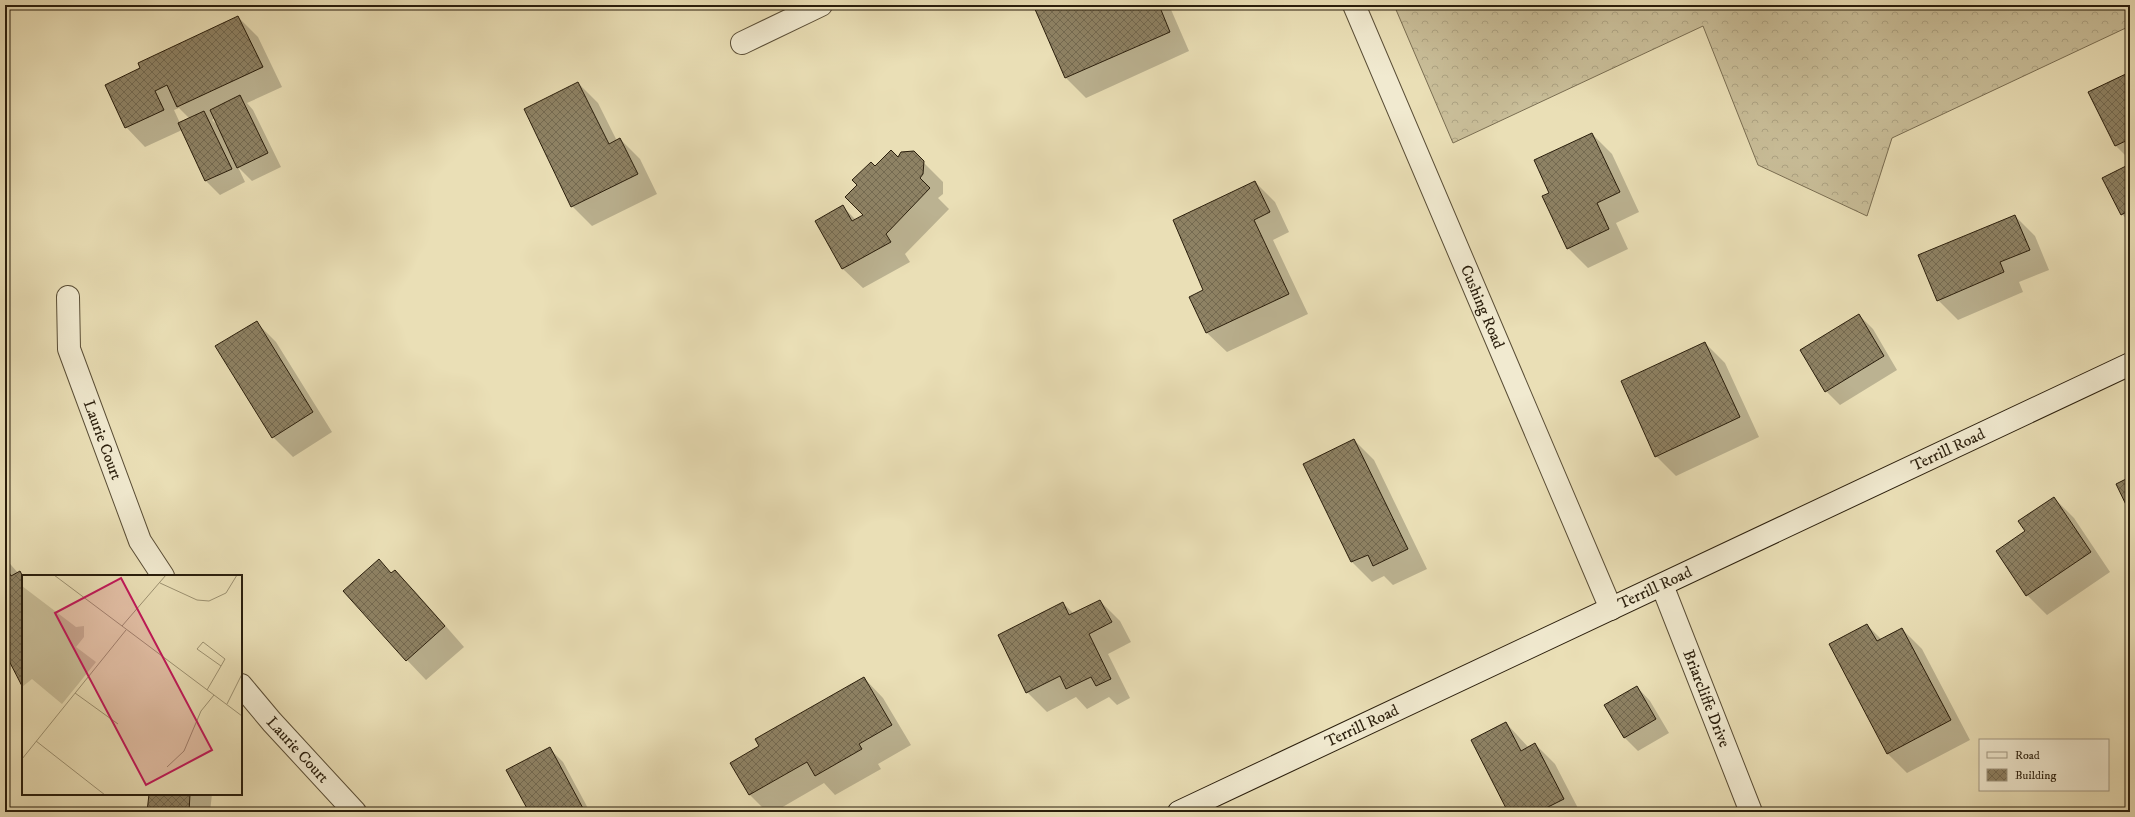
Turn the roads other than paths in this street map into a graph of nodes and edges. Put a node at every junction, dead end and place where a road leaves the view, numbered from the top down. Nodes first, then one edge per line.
1 (821, 5) edge
2 (1354, 5) edge
3 (742, 43) dead end
4 (68, 297) dead end
5 (2130, 364) edge
6 (162, 575) edge
7 (1662, 585) junction
8 (1611, 609) junction
9 (242, 686) edge
10 (355, 812) edge
11 (1180, 812) edge
12 (1751, 812) edge

1 - 3 street
2 - 8 street, Cushing Road
4 - 6 street, Laurie Court
5 - 7 street, Terrill Road
7 - 8 street, Terrill Road
7 - 12 street, Briarcliffe Drive
8 - 11 street, Terrill Road
9 - 10 street, Laurie Court

